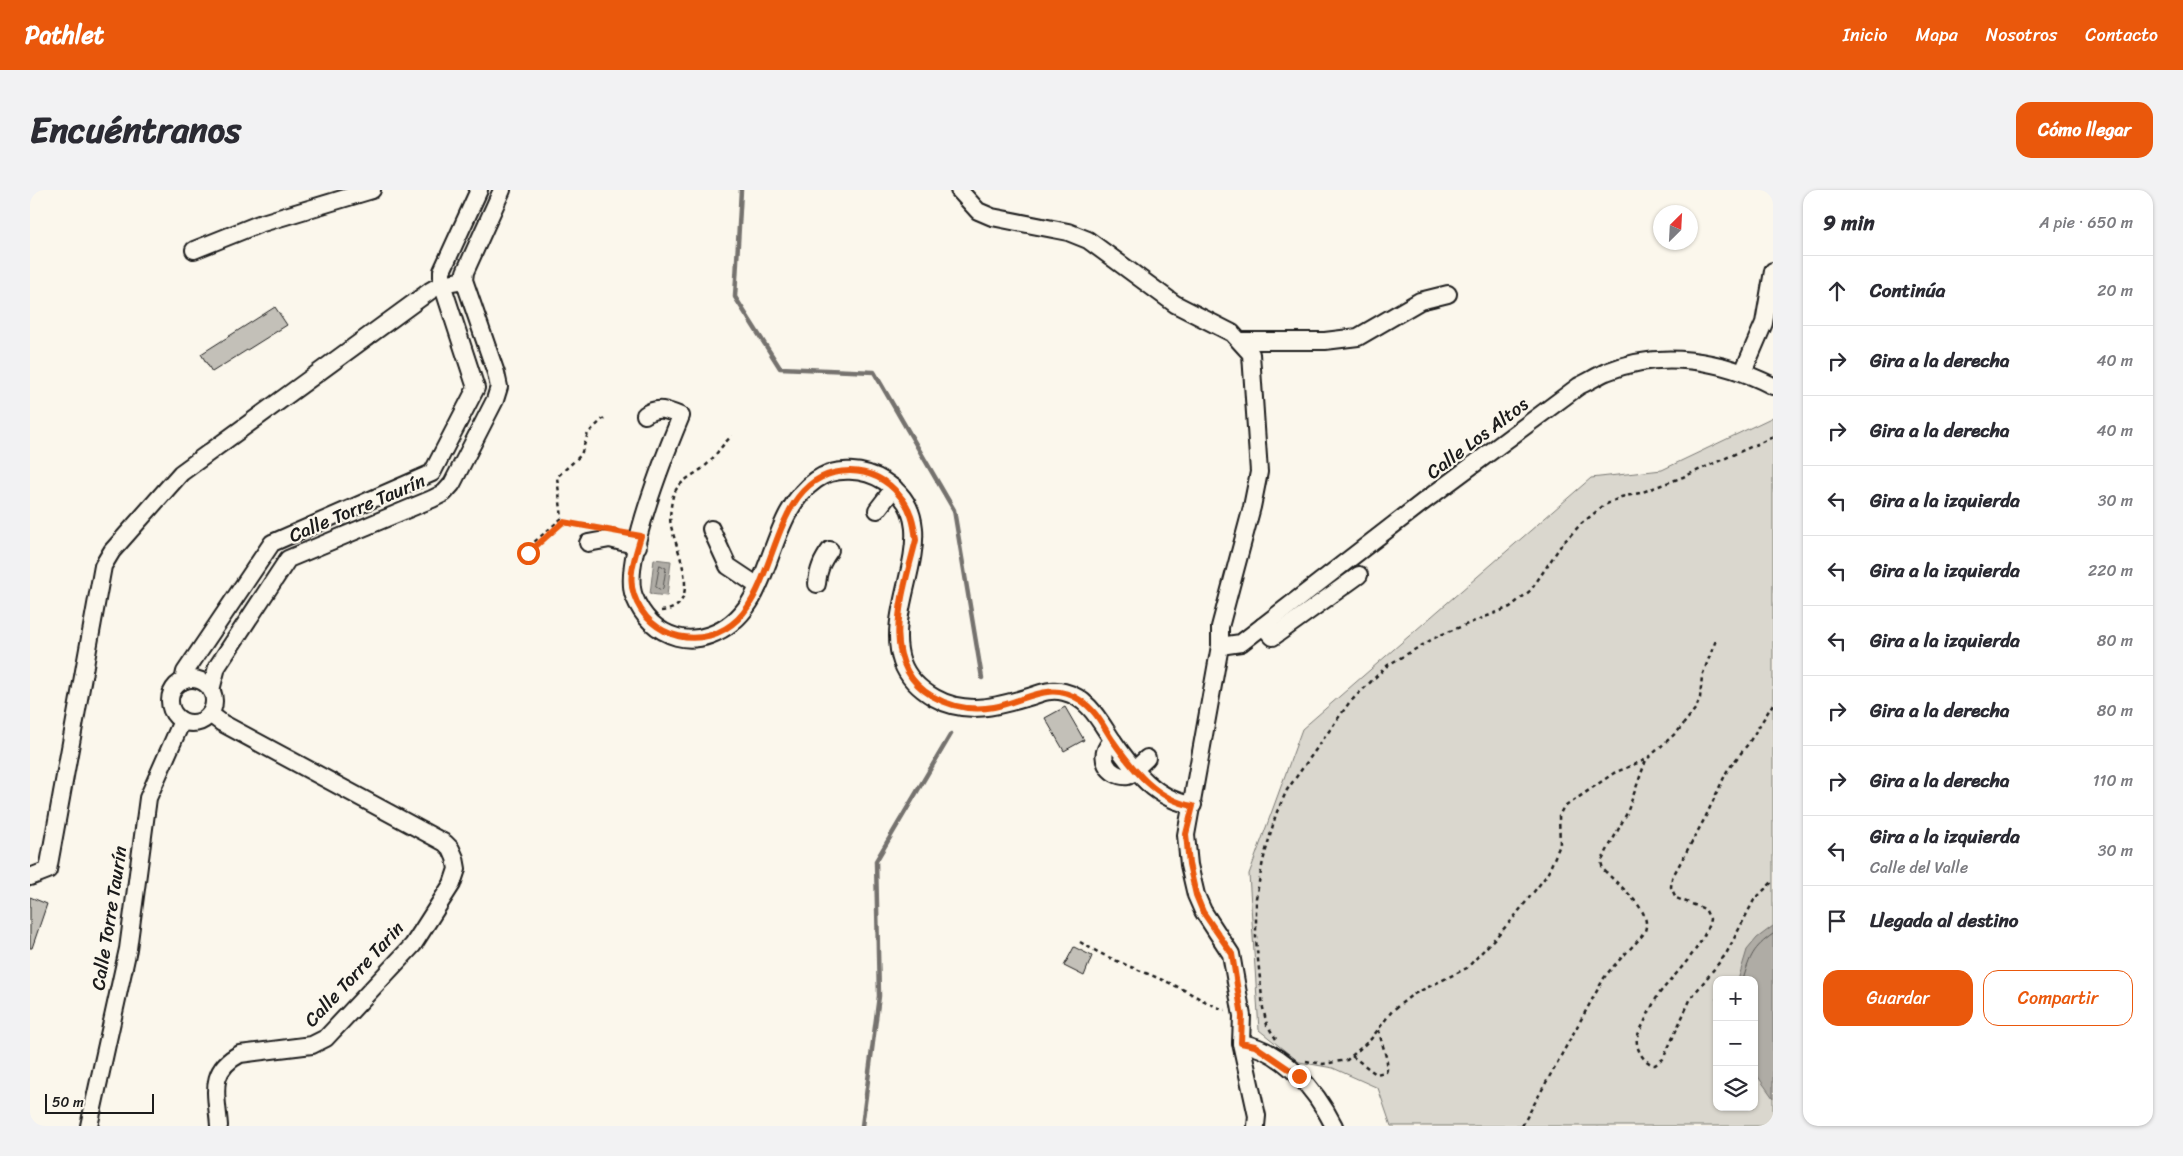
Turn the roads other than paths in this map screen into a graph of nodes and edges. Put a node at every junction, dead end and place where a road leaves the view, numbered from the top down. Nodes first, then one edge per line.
1 (372, 190) edge
2 (479, 190) edge
3 (502, 190) edge
4 (959, 190) edge
5 (342, 194) edge
6 (194, 250) dead end
7 (1773, 272) edge
8 (464, 280) junction
9 (442, 284) junction
10 (1448, 294) dead end
11 (1242, 341) junction
12 (1743, 372) junction
13 (1773, 386) edge
14 (645, 415) dead end
15 (894, 488) junction
16 (877, 510) dead end
17 (711, 529) dead end
18 (588, 543) dead end
19 (638, 546) junction
20 (830, 550) dead end
21 (1359, 575) dead end
22 (818, 584) dead end
23 (758, 586) junction
24 (1263, 626) junction
25 (1220, 646) junction
26 (183, 681) junction
27 (211, 690) junction
28 (210, 714) junction
29 (182, 721) junction
30 (1193, 806) junction
31 (30, 877) edge
32 (1241, 1043) junction
33 (89, 1126) edge
34 (219, 1126) edge
35 (1256, 1126) edge
36 (1334, 1126) edge

1 - 5 street
2 - 9 street, Calle Torre Taurín
3 - 8 street
4 - 11 street
5 - 6 street
7 - 12 street
8 - 9 street
8 - 27 street, Calle Torre Taurín
9 - 26 street, Calle Torre Taurín
9 - 31 street
10 - 11 street
11 - 25 street
12 - 13 street, Calle Los Altos
12 - 24 street, Calle Los Altos
14 - 19 street
15 - 16 street
15 - 23 street
15 - 30 street
17 - 23 street
18 - 19 street
19 - 23 street
20 - 22 street
21 - 24 street
24 - 25 street, Calle Los Altos
25 - 30 street
26 - 27 street
26 - 29 street
27 - 28 street
28 - 29 street
28 - 34 street, Calle Torre Tarin
29 - 33 street, Calle Torre Taurín
30 - 32 street
32 - 35 street
32 - 36 street

